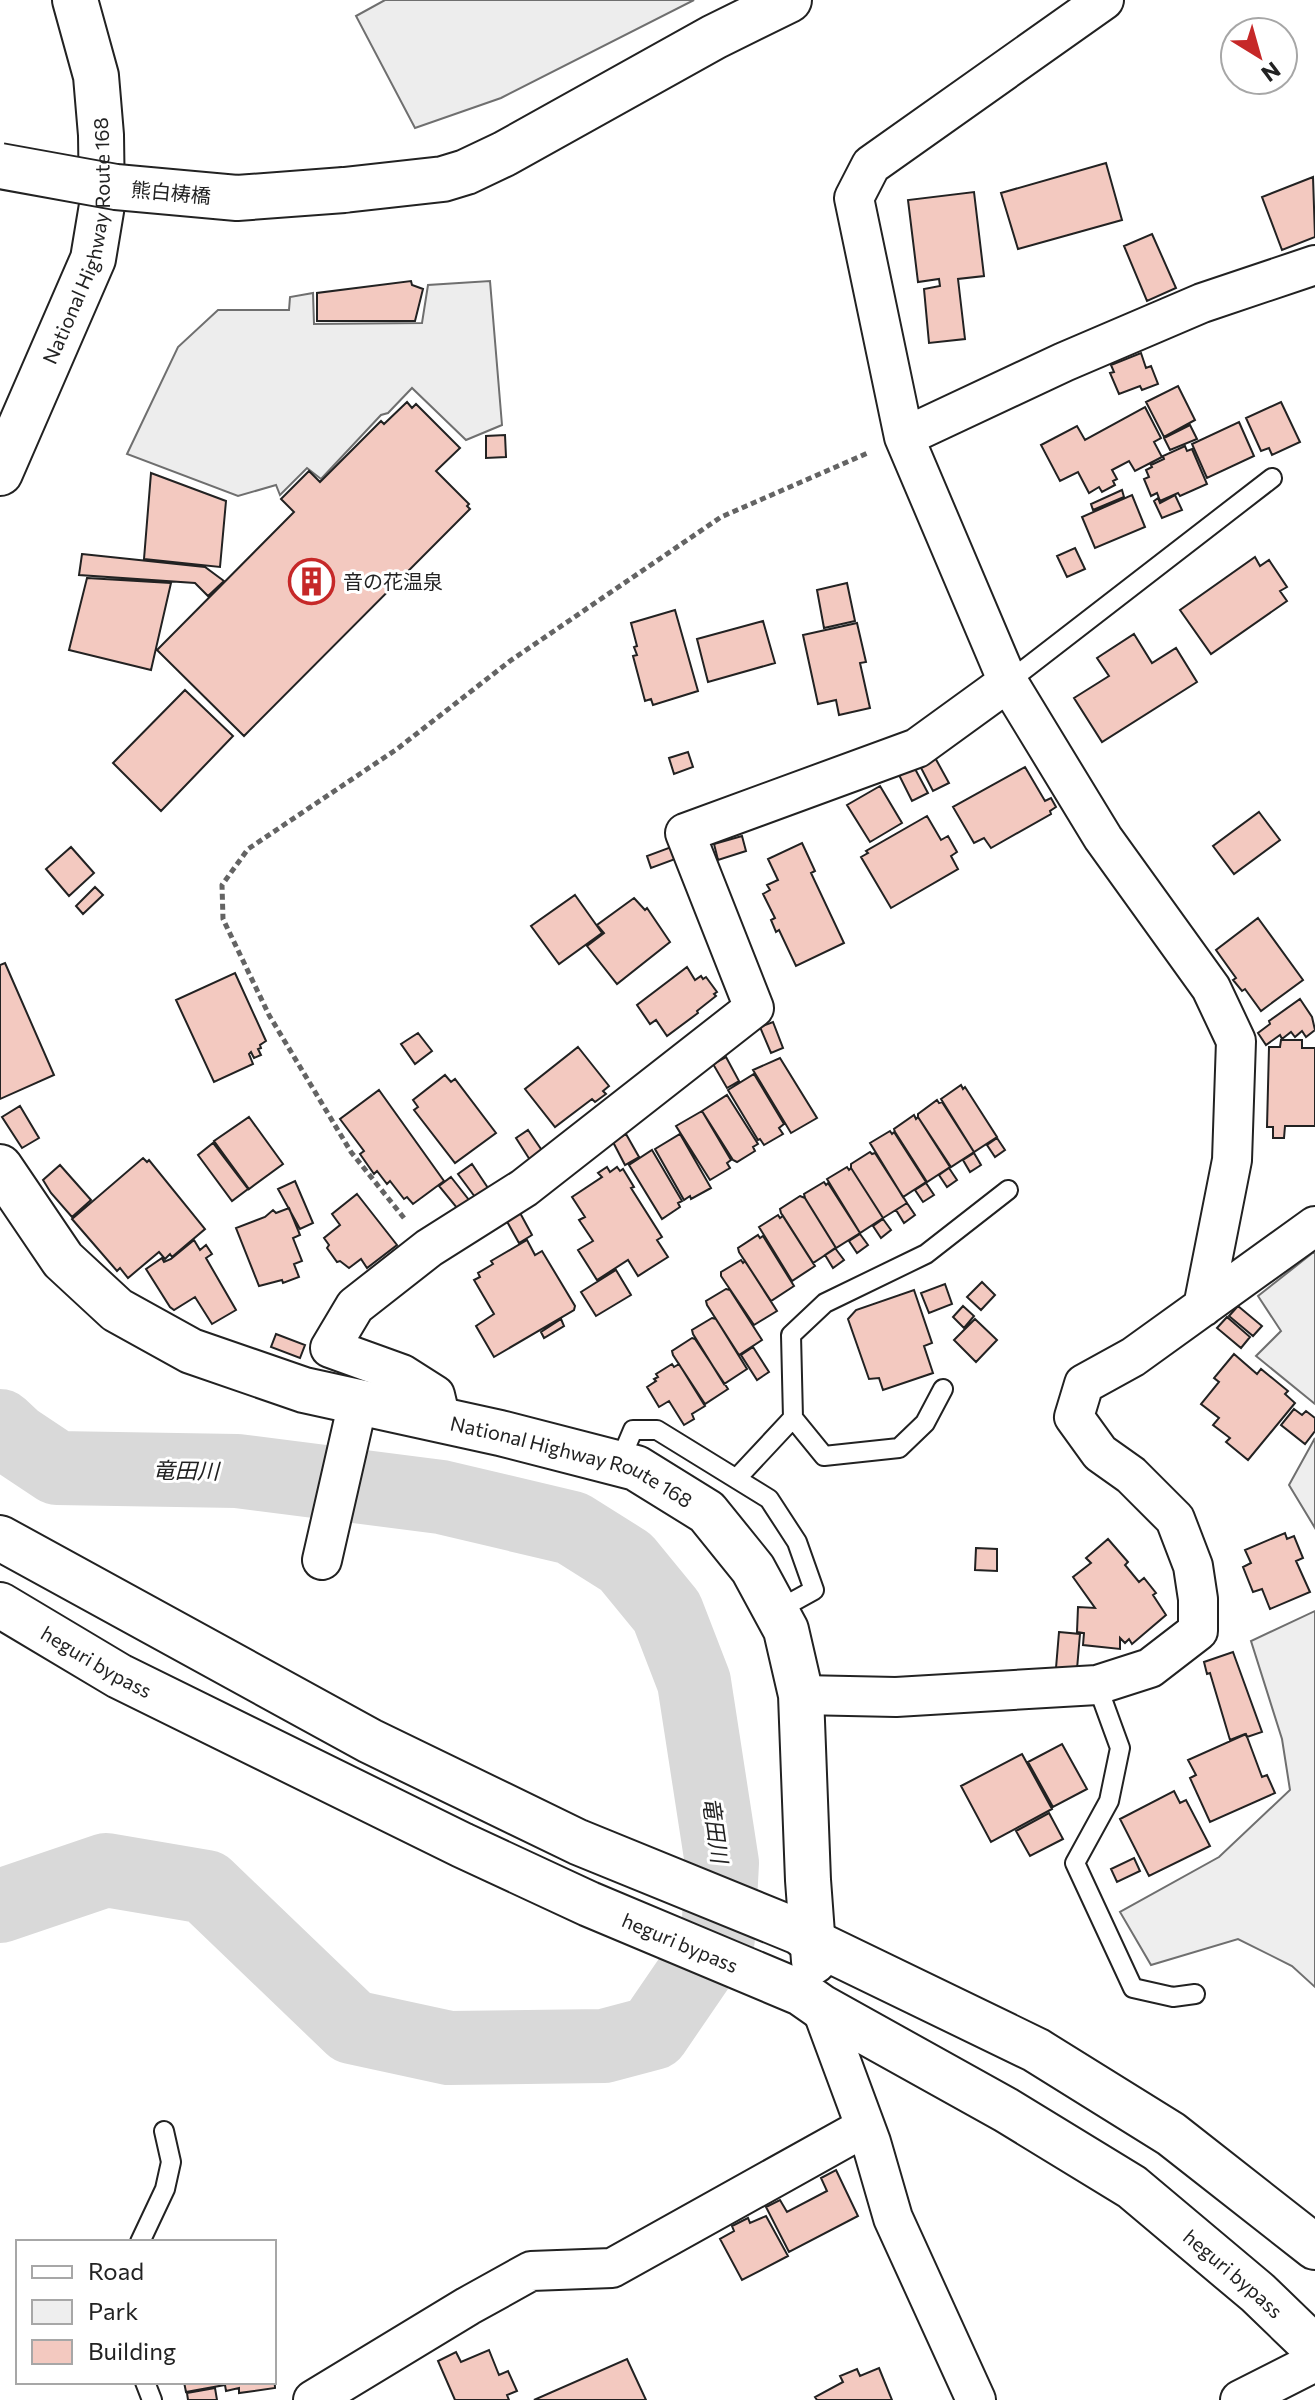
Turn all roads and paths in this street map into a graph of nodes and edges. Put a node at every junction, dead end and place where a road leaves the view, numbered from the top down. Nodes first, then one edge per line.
1 (75, 0) edge
2 (789, 0) edge
3 (1104, 0) edge
4 (0, 166) edge
5 (1315, 265) edge
6 (904, 437) junction
7 (0, 473) edge
8 (1272, 478) dead end
9 (1008, 682) junction
10 (0, 1167) edge
11 (1008, 1190) dead end
12 (1315, 1226) edge
13 (429, 1248) junction
14 (1203, 1307) junction
15 (943, 1389) dead end
16 (793, 1418) junction
17 (441, 1420) junction
18 (354, 1421) junction
19 (619, 1463) junction
20 (737, 1478) junction
21 (0, 1538) edge
22 (322, 1560) dead end
23 (0, 1605) edge
24 (776, 1611) junction
25 (1097, 1685) junction
26 (801, 1695) junction
27 (805, 1936) junction
28 (1195, 1994) dead end
29 (811, 2000) junction
30 (865, 2127) junction
31 (164, 2131) dead end
32 (141, 2240) edge
33 (1315, 2247) edge
34 (1315, 2348) edge
35 (1315, 2362) edge
36 (313, 2400) edge
37 (976, 2400) edge
38 (1240, 2400) edge

1 - 7 main road, National Highway Route 168
2 - 4 main road, 熊白梼橋, bridge
3 - 6 street
5 - 6 street
6 - 9 street
6 - 13 path
8 - 9 lane
9 - 13 street
9 - 14 street
10 - 18 main road, National Highway Route 168
11 - 16 lane
12 - 14 street
13 - 17 street
14 - 25 street
15 - 16 lane
16 - 20 lane
17 - 18 main road, National Highway Route 168
17 - 19 main road, National Highway Route 168
18 - 22 street
19 - 20 lane
19 - 24 main road, National Highway Route 168
20 - 24 lane
21 - 27 main road
23 - 29 main road, heguri bypass
24 - 26 main road, National Highway Route 168
25 - 26 street
25 - 28 lane
26 - 27 main road, National Highway Route 168
27 - 29 main road, National Highway Route 168
27 - 33 main road
29 - 30 street
29 - 34 main road, heguri bypass
30 - 36 street
30 - 37 street
31 - 32 lane
35 - 38 street

